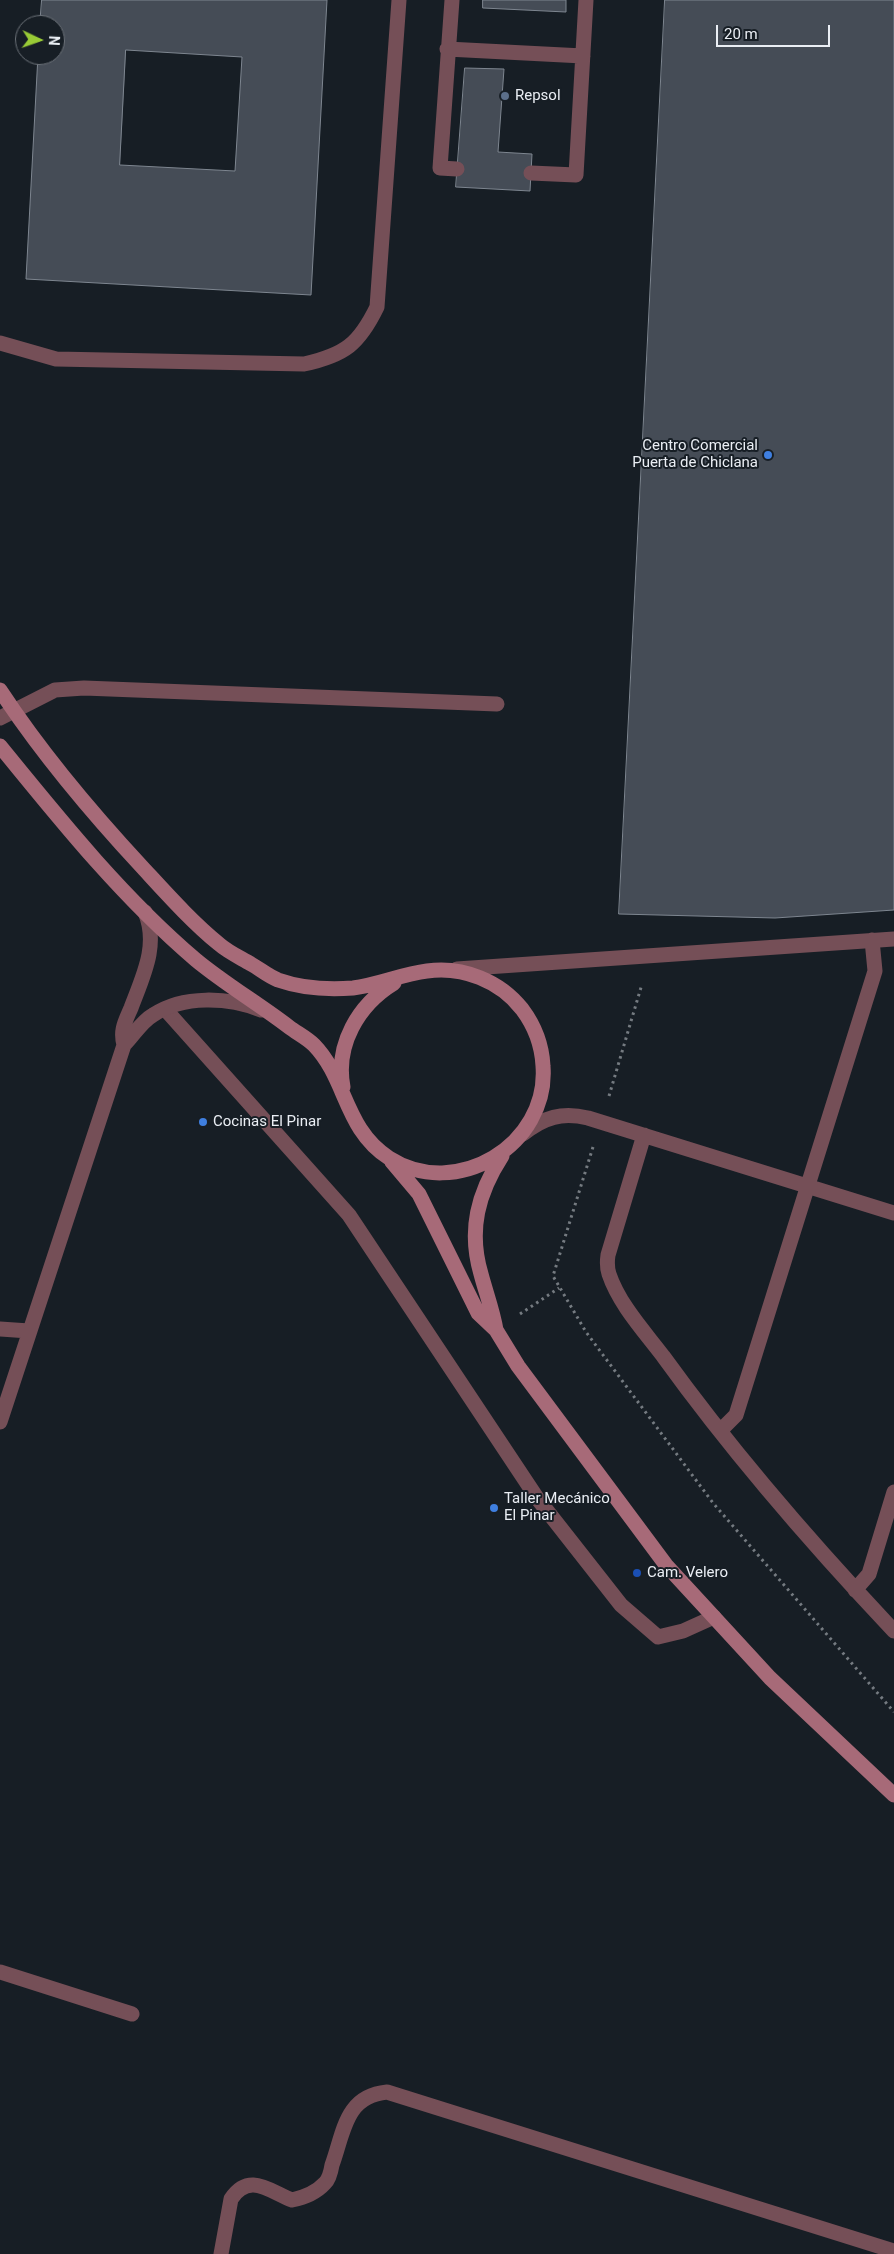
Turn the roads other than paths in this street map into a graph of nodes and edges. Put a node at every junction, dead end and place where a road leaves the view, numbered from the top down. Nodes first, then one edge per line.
1 (399, 0) edge
2 (452, 0) edge
3 (586, 0) edge
4 (447, 48) junction
5 (582, 56) junction
6 (457, 169) dead end
7 (531, 173) dead end
8 (0, 343) edge
9 (0, 690) edge
10 (497, 704) dead end
11 (7, 714) edge
12 (0, 746) edge
13 (144, 912) junction
14 (894, 939) edge
15 (872, 940) junction
16 (449, 970) junction
17 (402, 978) junction
18 (165, 1009) junction
19 (272, 1014) junction
20 (124, 1045) junction
21 (345, 1101) junction
22 (522, 1135) junction
23 (644, 1135) junction
24 (504, 1152) junction
25 (389, 1158) junction
26 (808, 1186) junction
27 (894, 1213) edge
28 (0, 1329) edge
29 (29, 1330) junction
30 (496, 1330) junction
31 (0, 1422) edge
32 (720, 1431) junction
33 (894, 1492) edge
34 (855, 1590) junction
35 (714, 1617) junction
36 (894, 1631) edge
37 (892, 1789) edge
38 (0, 1972) edge
39 (132, 2014) dead end
40 (894, 2251) edge
41 (221, 2254) edge

1 - 8 street
2 - 4 street
3 - 5 street
4 - 5 street
4 - 6 street
5 - 7 street
9 - 11 street
10 - 11 street
11 - 17 street
12 - 13 street
13 - 19 street
13 - 20 street
14 - 15 street
15 - 16 street
15 - 26 street
16 - 17 street
16 - 22 street
17 - 21 street
18 - 19 street
18 - 20 street
18 - 35 street
19 - 21 street
20 - 29 street
21 - 25 street
22 - 23 street
22 - 24 street
23 - 26 street
23 - 32 street
24 - 25 street
24 - 30 street
25 - 30 street
26 - 27 street
26 - 32 street
28 - 29 street
29 - 31 street
30 - 35 street
32 - 34 street
33 - 34 street
34 - 36 street
35 - 37 street
38 - 39 street
40 - 41 street

